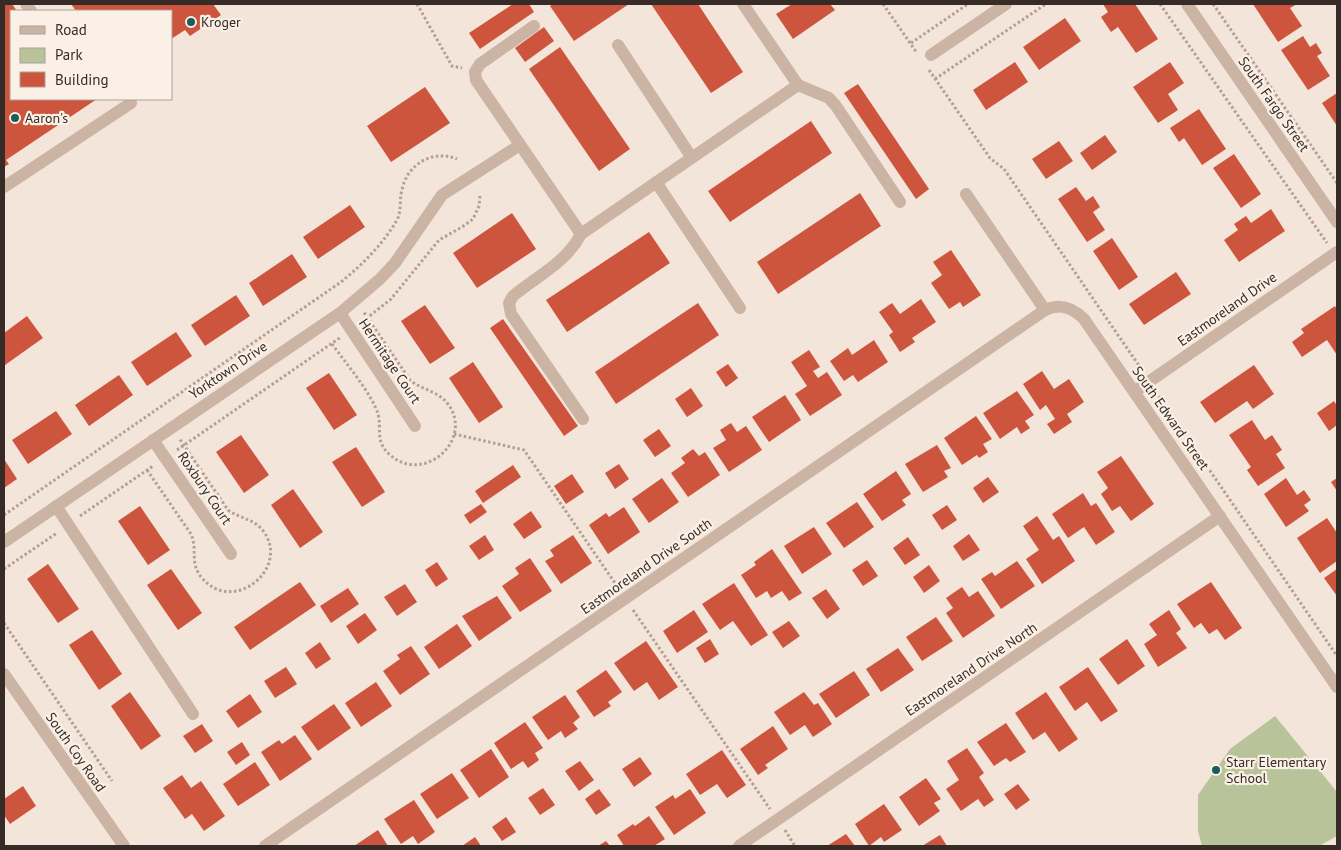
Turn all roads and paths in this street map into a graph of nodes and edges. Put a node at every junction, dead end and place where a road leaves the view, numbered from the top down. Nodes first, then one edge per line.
1 (417, 4) edge
2 (743, 4) edge
3 (883, 4) edge
4 (968, 4) edge
5 (1006, 4) edge
6 (1046, 4) edge
7 (1160, 4) edge
8 (1187, 4) edge
9 (1213, 4) edge
10 (534, 26) dead end
11 (911, 43) junction
12 (618, 45) dead end
13 (926, 59) junction
14 (475, 72) junction
15 (935, 79) junction
16 (798, 84) junction
17 (131, 103) dead end
18 (520, 144) junction
19 (692, 158) junction
20 (457, 159) dead end
21 (656, 182) junction
22 (1337, 183) edge
23 (4, 187) edge
24 (966, 194) dead end
25 (480, 196) dead end
26 (900, 202) dead end
27 (1337, 222) edge
28 (581, 234) junction
29 (1336, 253) edge
30 (740, 308) dead end
31 (1044, 310) junction
32 (340, 313) junction
33 (351, 330) junction
34 (332, 344) dead end
35 (1149, 381) junction
36 (1134, 392) junction
37 (583, 419) dead end
38 (415, 426) dead end
39 (454, 434) dead end
40 (153, 440) junction
41 (56, 506) junction
42 (4, 515) edge
43 (1220, 516) junction
44 (4, 542) edge
45 (232, 554) dead end
46 (625, 599) junction
47 (4, 623) edge
48 (1337, 656) edge
49 (4, 674) edge
50 (1337, 687) edge
51 (193, 714) dead end
52 (112, 781) dead end
53 (778, 820) junction
54 (124, 846) edge
55 (265, 846) edge
56 (740, 846) edge
57 (796, 846) edge

1 - 14 path
2 - 16 street
3 - 11 path
4 - 11 path
5 - 13 street
6 - 15 path
7 - 29 path
8 - 27 street, South Fargo Street
9 - 22 path
10 - 14 street
11 - 13 path
12 - 19 street
13 - 15 path
14 - 18 street
15 - 35 path
16 - 19 street
16 - 26 street
17 - 23 street
18 - 28 street
18 - 32 street, Yorktown Drive
19 - 21 street
20 - 42 path
21 - 28 street
21 - 30 street
24 - 31 street
25 - 33 path
28 - 37 street
29 - 35 street, Eastmoreland Drive
31 - 36 street, South Edward Street
31 - 46 street, Eastmoreland Drive South
32 - 33 street, Hermitage Court
32 - 40 street, Yorktown Drive
33 - 34 path
33 - 38 street, Hermitage Court
35 - 36 street, Eastmoreland Drive
35 - 48 path
36 - 43 street, South Edward Street
39 - 46 path
40 - 41 street, Yorktown Drive
40 - 45 street, Roxbury Court
41 - 44 street, Yorktown Drive
41 - 51 street
43 - 50 street, South Edward Street
43 - 53 street, Eastmoreland Drive North
46 - 53 path
46 - 55 street, Eastmoreland Drive South
47 - 52 path
49 - 54 street, South Coy Road
53 - 56 street, Eastmoreland Drive North
53 - 57 path

